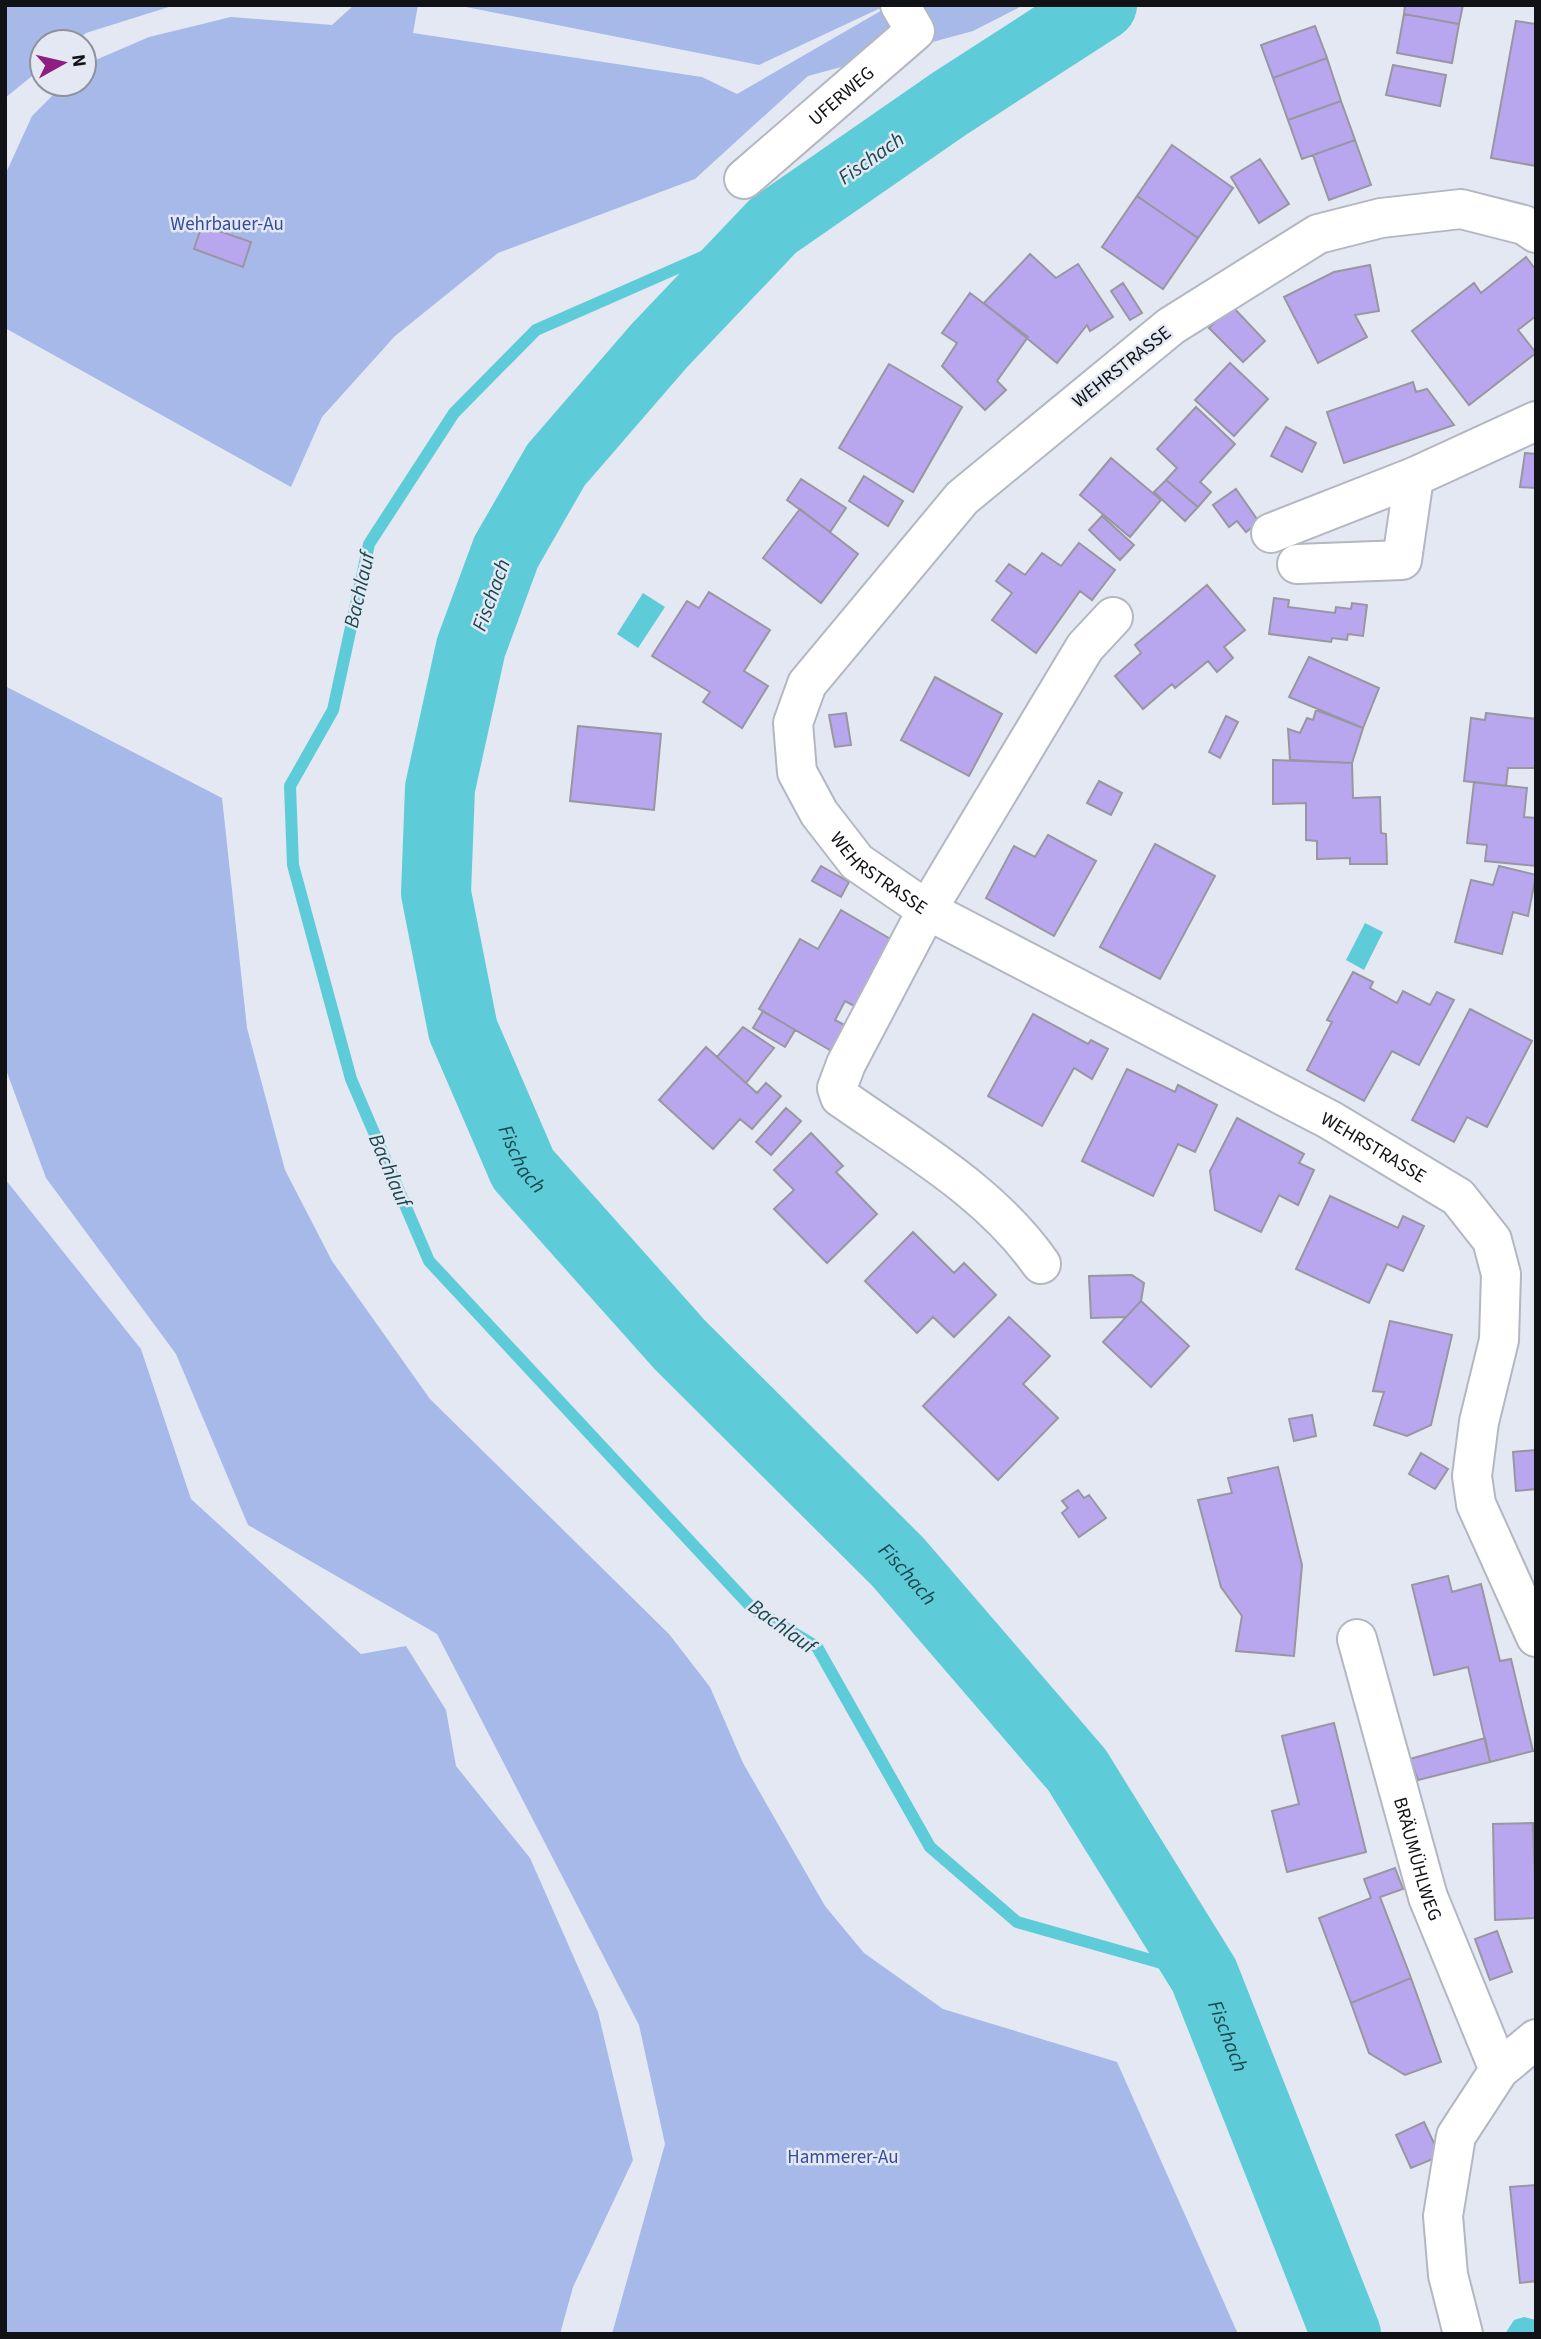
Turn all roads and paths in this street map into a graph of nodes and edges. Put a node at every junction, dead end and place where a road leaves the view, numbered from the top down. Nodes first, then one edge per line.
1 (900, 5) edge
2 (744, 179) dead end
3 (1536, 233) edge
4 (1536, 421) edge
5 (1414, 477) junction
6 (1271, 533) dead end
7 (1297, 564) dead end
8 (1113, 617) dead end
9 (927, 911) junction
10 (1041, 1264) dead end
11 (1536, 1637) edge
12 (1357, 1639) dead end
13 (1536, 2039) edge
14 (1499, 2070) junction
15 (1463, 2334) edge

1 - 2 street, UFERWEG
3 - 9 street, WEHRSTRASSE
4 - 5 street
5 - 6 street
5 - 7 street
8 - 9 street
9 - 10 street
9 - 11 street, WEHRSTRASSE
12 - 14 street, BRÄUMÜHLWEG
13 - 14 street
14 - 15 street

